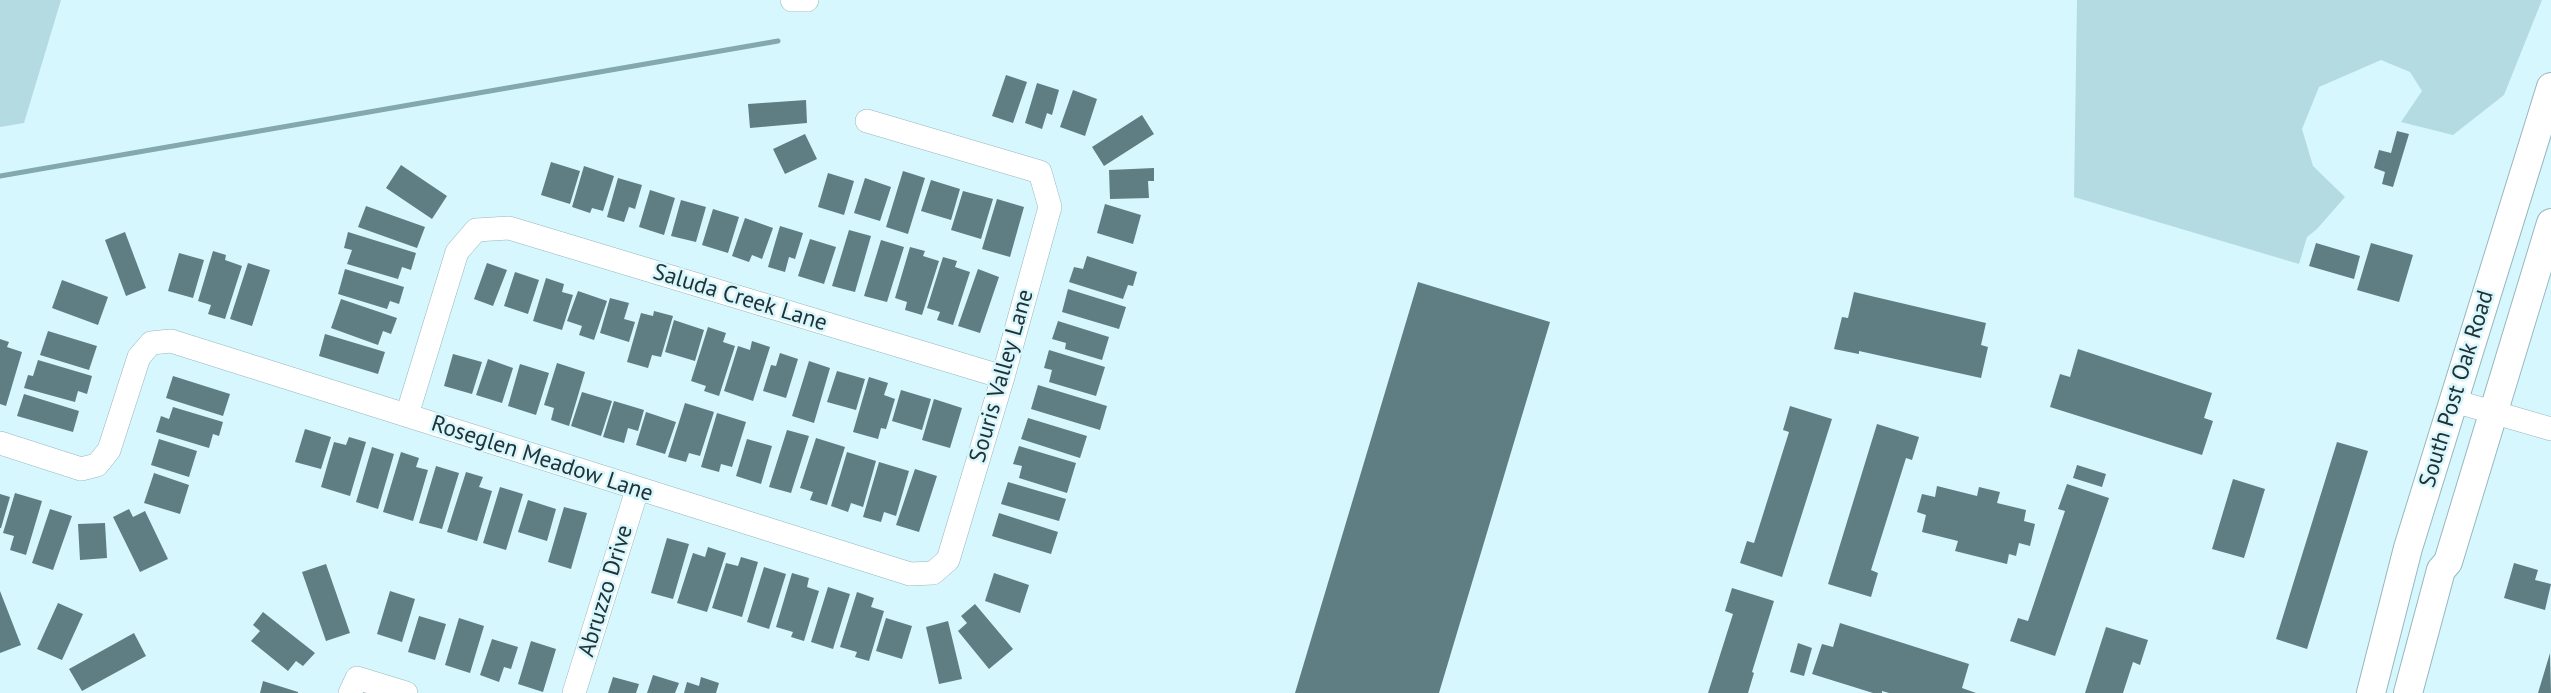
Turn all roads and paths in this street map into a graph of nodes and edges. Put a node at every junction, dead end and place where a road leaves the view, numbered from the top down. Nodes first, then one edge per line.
1 (792, 0) edge
2 (807, 0) edge
3 (2551, 87) edge
4 (867, 121) dead end
5 (2551, 223) edge
6 (1003, 377) junction
7 (2454, 401) junction
8 (2493, 411) junction
9 (407, 415) junction
10 (2551, 429) edge
11 (0, 443) edge
12 (637, 490) junction
13 (933, 573) joint
14 (353, 686) edge
15 (406, 693) edge
16 (574, 693) edge
17 (2371, 693) edge
18 (2408, 693) edge

1 - 2 street
3 - 7 main road, South Post Oak Road
4 - 6 street, Souris Valley Lane
5 - 8 main road, South Post Oak Road
6 - 9 street, Saluda Creek Lane
6 - 13 street, Souris Valley Lane
7 - 8 street
7 - 17 main road, South Post Oak Road
8 - 10 street
8 - 18 main road, South Post Oak Road
9 - 11 street, Roseglen Meadow Lane
9 - 12 street, Roseglen Meadow Lane
12 - 13 street, Roseglen Meadow Lane
12 - 16 street, Abruzzo Drive
14 - 15 street

